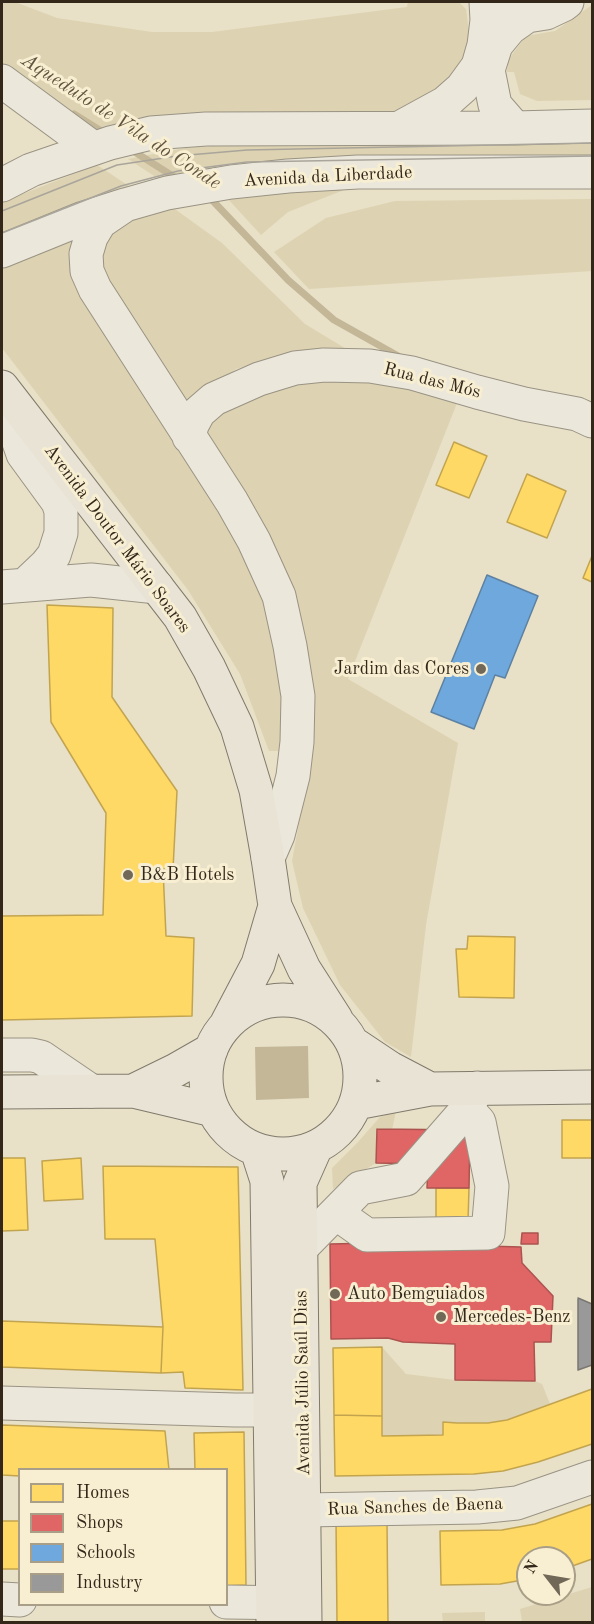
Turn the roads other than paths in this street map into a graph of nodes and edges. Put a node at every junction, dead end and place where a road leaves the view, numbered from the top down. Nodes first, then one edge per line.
1 (486, 2) edge
2 (567, 2) edge
3 (527, 16) junction
4 (2, 81) edge
5 (592, 126) edge
6 (400, 128) junction
7 (515, 128) junction
8 (93, 148) junction
9 (592, 172) edge
10 (2, 185) edge
11 (125, 204) junction
12 (2, 250) edge
13 (2, 387) edge
14 (2, 407) edge
15 (592, 421) edge
16 (189, 437) junction
17 (13, 586) edge
18 (157, 586) junction
19 (268, 858) junction
20 (275, 906) junction
21 (345, 1032) junction
22 (219, 1037) junction
23 (2, 1055) edge
24 (592, 1087) edge
25 (430, 1089) junction
26 (91, 1091) junction
27 (134, 1091) junction
28 (2, 1092) edge
29 (472, 1099) junction
30 (356, 1103) junction
31 (213, 1110) junction
32 (316, 1147) junction
33 (257, 1150) junction
34 (336, 1213) junction
35 (301, 1248) junction
36 (2, 1403) edge
37 (270, 1410) junction
38 (303, 1410) junction
39 (592, 1477) edge
40 (304, 1510) junction
41 (2, 1599) edge
42 (18, 1600) edge
43 (228, 1602) edge
44 (289, 1613) edge

1 - 3 street
1 - 6 street
2 - 3 street
3 - 7 street
4 - 8 street
5 - 7 street
6 - 7 street
6 - 8 street
8 - 10 street
9 - 11 street, Avenida da Liberdade
11 - 12 street, Avenida da Liberdade
11 - 16 street
13 - 18 main road, Avenida Doutor Mário Soares
14 - 17 street
15 - 16 street, Rua das Mós
16 - 19 street
17 - 18 street
18 - 19 main road, Avenida Doutor Mário Soares
19 - 20 main road, Avenida Doutor Mário Soares
20 - 21 main road, Avenida Doutor Mário Soares
20 - 22 main road, Avenida Doutor Mário Soares
21 - 22 main road
21 - 25 main road
21 - 30 main road
22 - 27 main road
22 - 31 main road
23 - 26 street
24 - 29 main road
25 - 29 main road
25 - 30 main road
26 - 27 main road
26 - 28 main road
27 - 31 main road
29 - 34 street
29 - 34 street
30 - 32 main road
31 - 33 main road
32 - 33 main road
32 - 35 main road, Avenida Júlio Saúl Dias
33 - 37 main road, Avenida Júlio Saúl Dias
34 - 35 street
35 - 38 main road, Avenida Júlio Saúl Dias
36 - 37 street
37 - 38 street
37 - 44 main road, Avenida Júlio Saúl Dias
38 - 40 main road, Avenida Júlio Saúl Dias
39 - 40 street, Rua Sanches de Baena
40 - 44 main road, Avenida Júlio Saúl Dias
41 - 42 street
43 - 44 street

